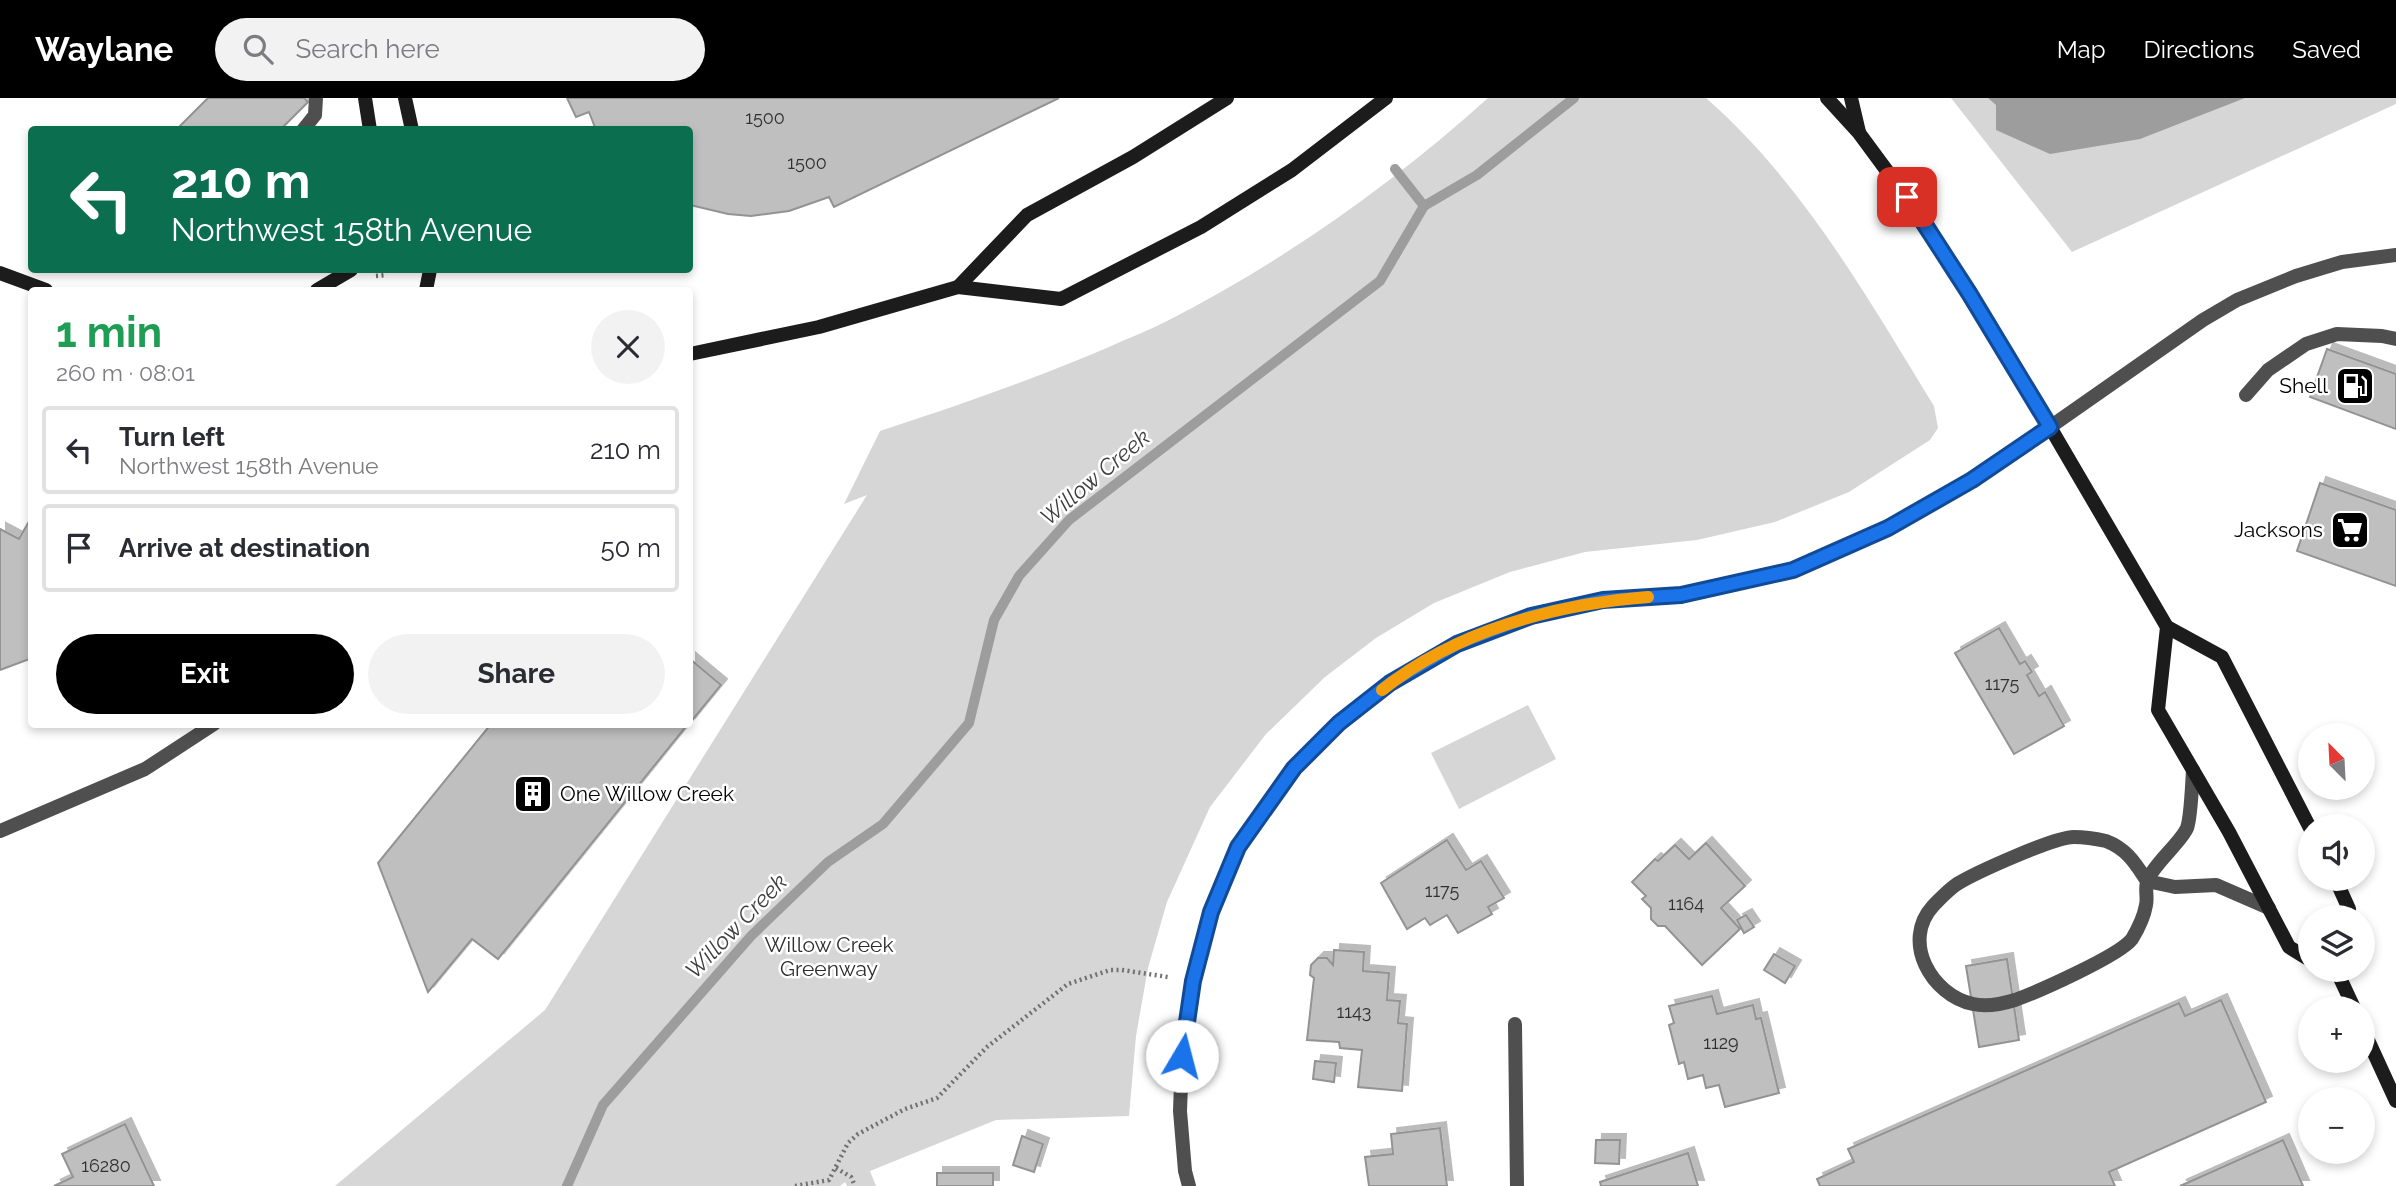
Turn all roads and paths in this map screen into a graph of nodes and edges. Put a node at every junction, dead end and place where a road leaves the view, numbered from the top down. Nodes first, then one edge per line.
1 (316, 98) edge
2 (365, 98) edge
3 (405, 98) edge
4 (1227, 98) edge
5 (1387, 98) edge
6 (1827, 98) edge
7 (1851, 98) edge
8 (306, 126) edge
9 (369, 126) edge
10 (411, 126) edge
11 (1859, 133) junction
12 (2396, 255) edge
13 (0, 273) edge
14 (346, 273) edge
15 (38, 287) edge
16 (322, 287) edge
17 (958, 287) junction
18 (2396, 339) edge
19 (693, 353) edge
20 (2246, 395) dead end
21 (2050, 427) junction
22 (2167, 627) junction
23 (208, 728) edge
24 (2193, 770) junction
25 (2303, 814) edge
26 (0, 831) edge
27 (2147, 881) junction
28 (2269, 908) junction
29 (2298, 953) edge
30 (1193, 981) junction
31 (1515, 1024) dead end
32 (2375, 1055) edge
33 (2396, 1101) edge
34 (836, 1168) junction
35 (795, 1186) edge
36 (855, 1186) edge
37 (1189, 1186) edge
38 (1517, 1186) edge

1 - 8 street
2 - 9 main road
3 - 10 main road
4 - 17 main road
5 - 17 main road
6 - 11 main road
7 - 11 main road
11 - 21 main road
12 - 21 street
13 - 15 main road
14 - 16 main road
17 - 19 main road
18 - 20 street
21 - 22 main road
21 - 30 street
22 - 24 main road
22 - 25 main road
23 - 26 street
24 - 27 street
24 - 28 main road
27 - 27 street
27 - 28 street
28 - 29 main road
30 - 34 path
30 - 37 street
31 - 38 street
32 - 33 main road
34 - 35 path
34 - 36 path

